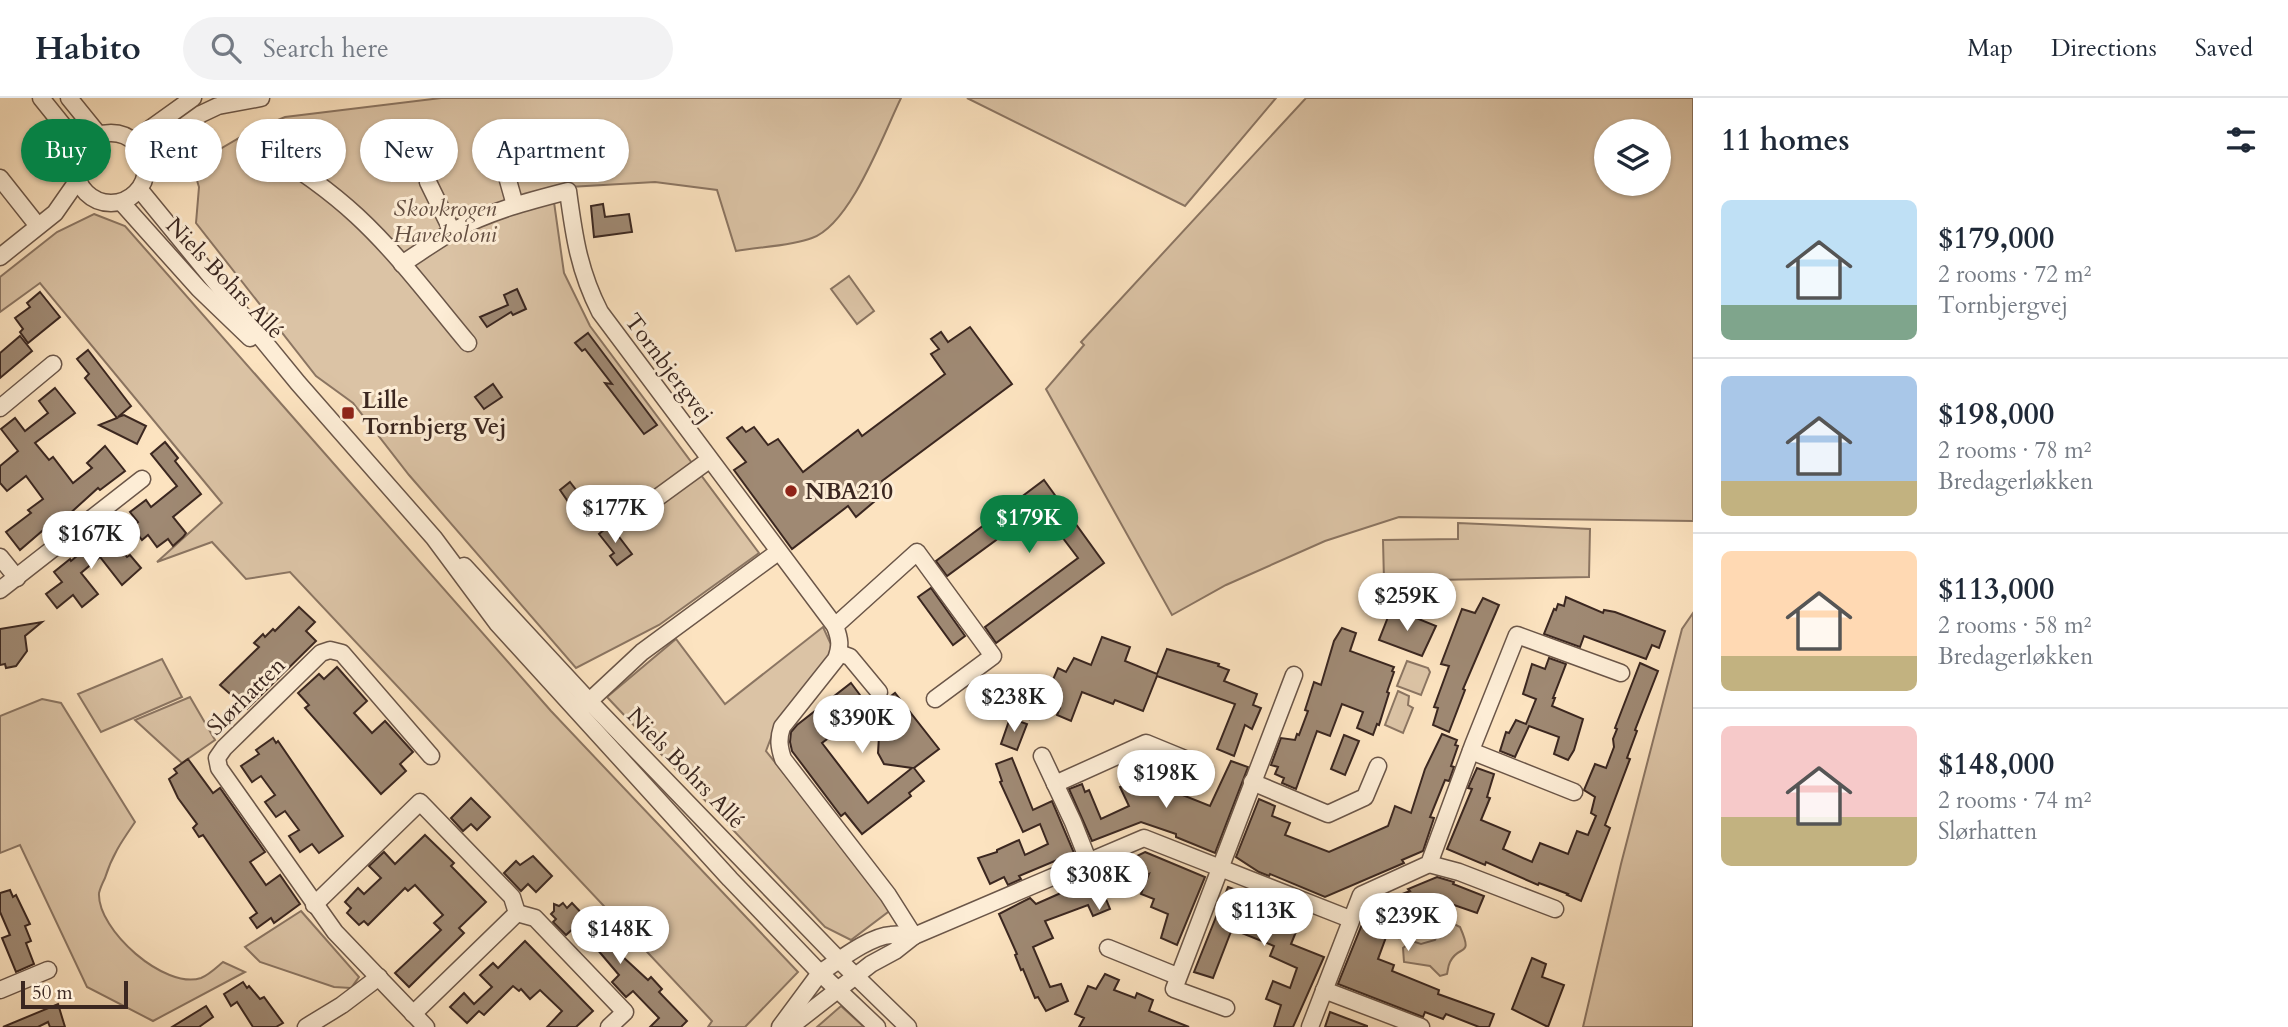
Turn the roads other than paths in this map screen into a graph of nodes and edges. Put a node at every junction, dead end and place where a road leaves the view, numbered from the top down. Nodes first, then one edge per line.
1 (41, 98) edge
2 (69, 98) edge
3 (193, 98) edge
4 (261, 98) edge
5 (58, 119) edge
6 (86, 119) edge
7 (164, 119) edge
8 (194, 119) edge
9 (1, 180) edge
10 (77, 182) edge
11 (80, 182) edge
12 (143, 182) edge
13 (317, 182) edge
14 (508, 182) edge
15 (428, 183) dead end
16 (140, 190) junction
17 (91, 197) junction
18 (122, 202) junction
19 (515, 205) junction
20 (55, 212) junction
21 (38, 226) junction
22 (452, 231) junction
23 (0, 257) edge
24 (402, 264) junction
25 (468, 343) dead end
26 (53, 364) dead end
27 (298, 383) junction
28 (0, 408) edge
29 (709, 460) junction
30 (142, 479) dead end
31 (646, 506) dead end
32 (434, 538) junction
33 (778, 552) junction
34 (0, 557) edge
35 (17, 578) junction
36 (0, 590) edge
37 (835, 626) junction
38 (839, 653) junction
39 (1621, 673) dead end
40 (1294, 675) dead end
41 (878, 692) dead end
42 (935, 699) dead end
43 (588, 700) junction
44 (578, 713) junction
45 (1471, 751) junction
46 (431, 756) dead end
47 (1042, 756) dead end
48 (1185, 758) dead end
49 (1378, 766) dead end
50 (1252, 782) junction
51 (1055, 784) junction
52 (1574, 792) dead end
53 (1088, 860) junction
54 (1429, 864) junction
55 (1220, 868) junction
56 (314, 905) junction
57 (1555, 909) dead end
58 (517, 913) junction
59 (1350, 919) junction
60 (914, 936) junction
61 (1108, 948) dead end
62 (830, 967) junction
63 (48, 970) dead end
64 (1177, 976) junction
65 (379, 977) junction
66 (847, 984) junction
67 (0, 990) edge
68 (1324, 990) junction
69 (1226, 1008) dead end
70 (414, 1014) junction
71 (306, 1027) edge
72 (426, 1027) edge
73 (609, 1027) edge
74 (780, 1027) edge
75 (790, 1027) edge
76 (877, 1027) edge
77 (894, 1027) edge
78 (908, 1027) edge
79 (1310, 1027) edge
80 (1421, 1027) edge

1 - 5 street
2 - 6 street
3 - 7 street
4 - 8 street
9 - 21 street
10 - 20 street
11 - 17 street
12 - 16 street
13 - 24 street
14 - 19 street
15 - 22 street
16 - 18 street
16 - 27 street, Niels Bohrs Allé
17 - 18 street
17 - 20 street
18 - 27 street, Niels Bohrs Allé
19 - 22 street
19 - 29 street, Tornbjergvej
20 - 21 street
21 - 23 street
22 - 24 street
24 - 25 street
26 - 28 street
27 - 32 street, Niels Bohrs Allé
29 - 31 street
29 - 33 street, Tornbjergvej
30 - 35 street
32 - 43 street, Niels Bohrs Allé
32 - 44 street, Niels Bohrs Allé
33 - 37 street, Tornbjergvej
33 - 43 street
34 - 35 street
35 - 36 street
37 - 38 street, Tornbjergvej
37 - 42 street
38 - 41 street
38 - 60 street
39 - 45 street
40 - 50 street
43 - 44 street
43 - 62 street, Niels Bohrs Allé
44 - 62 street, Niels Bohrs Allé
45 - 52 street
45 - 54 street
46 - 56 street, Slørhatten
47 - 51 street
48 - 51 street
49 - 50 street
50 - 55 street
51 - 53 street
53 - 55 street
53 - 60 street
54 - 57 street
54 - 59 street
55 - 59 street
55 - 64 street
56 - 58 street
56 - 65 street, Slørhatten
58 - 70 street
58 - 73 street
59 - 68 street
60 - 62 street
60 - 66 street
61 - 64 street
62 - 66 street, Niels Bohrs Allé
62 - 66 street
62 - 74 street
63 - 67 street
64 - 69 street
65 - 70 street, Slørhatten
65 - 71 street
66 - 75 street
66 - 76 street, Niels Bohrs Allé
66 - 77 street
66 - 78 street, Niels Bohrs Allé
68 - 79 street
68 - 80 street
70 - 72 street, Slørhatten

